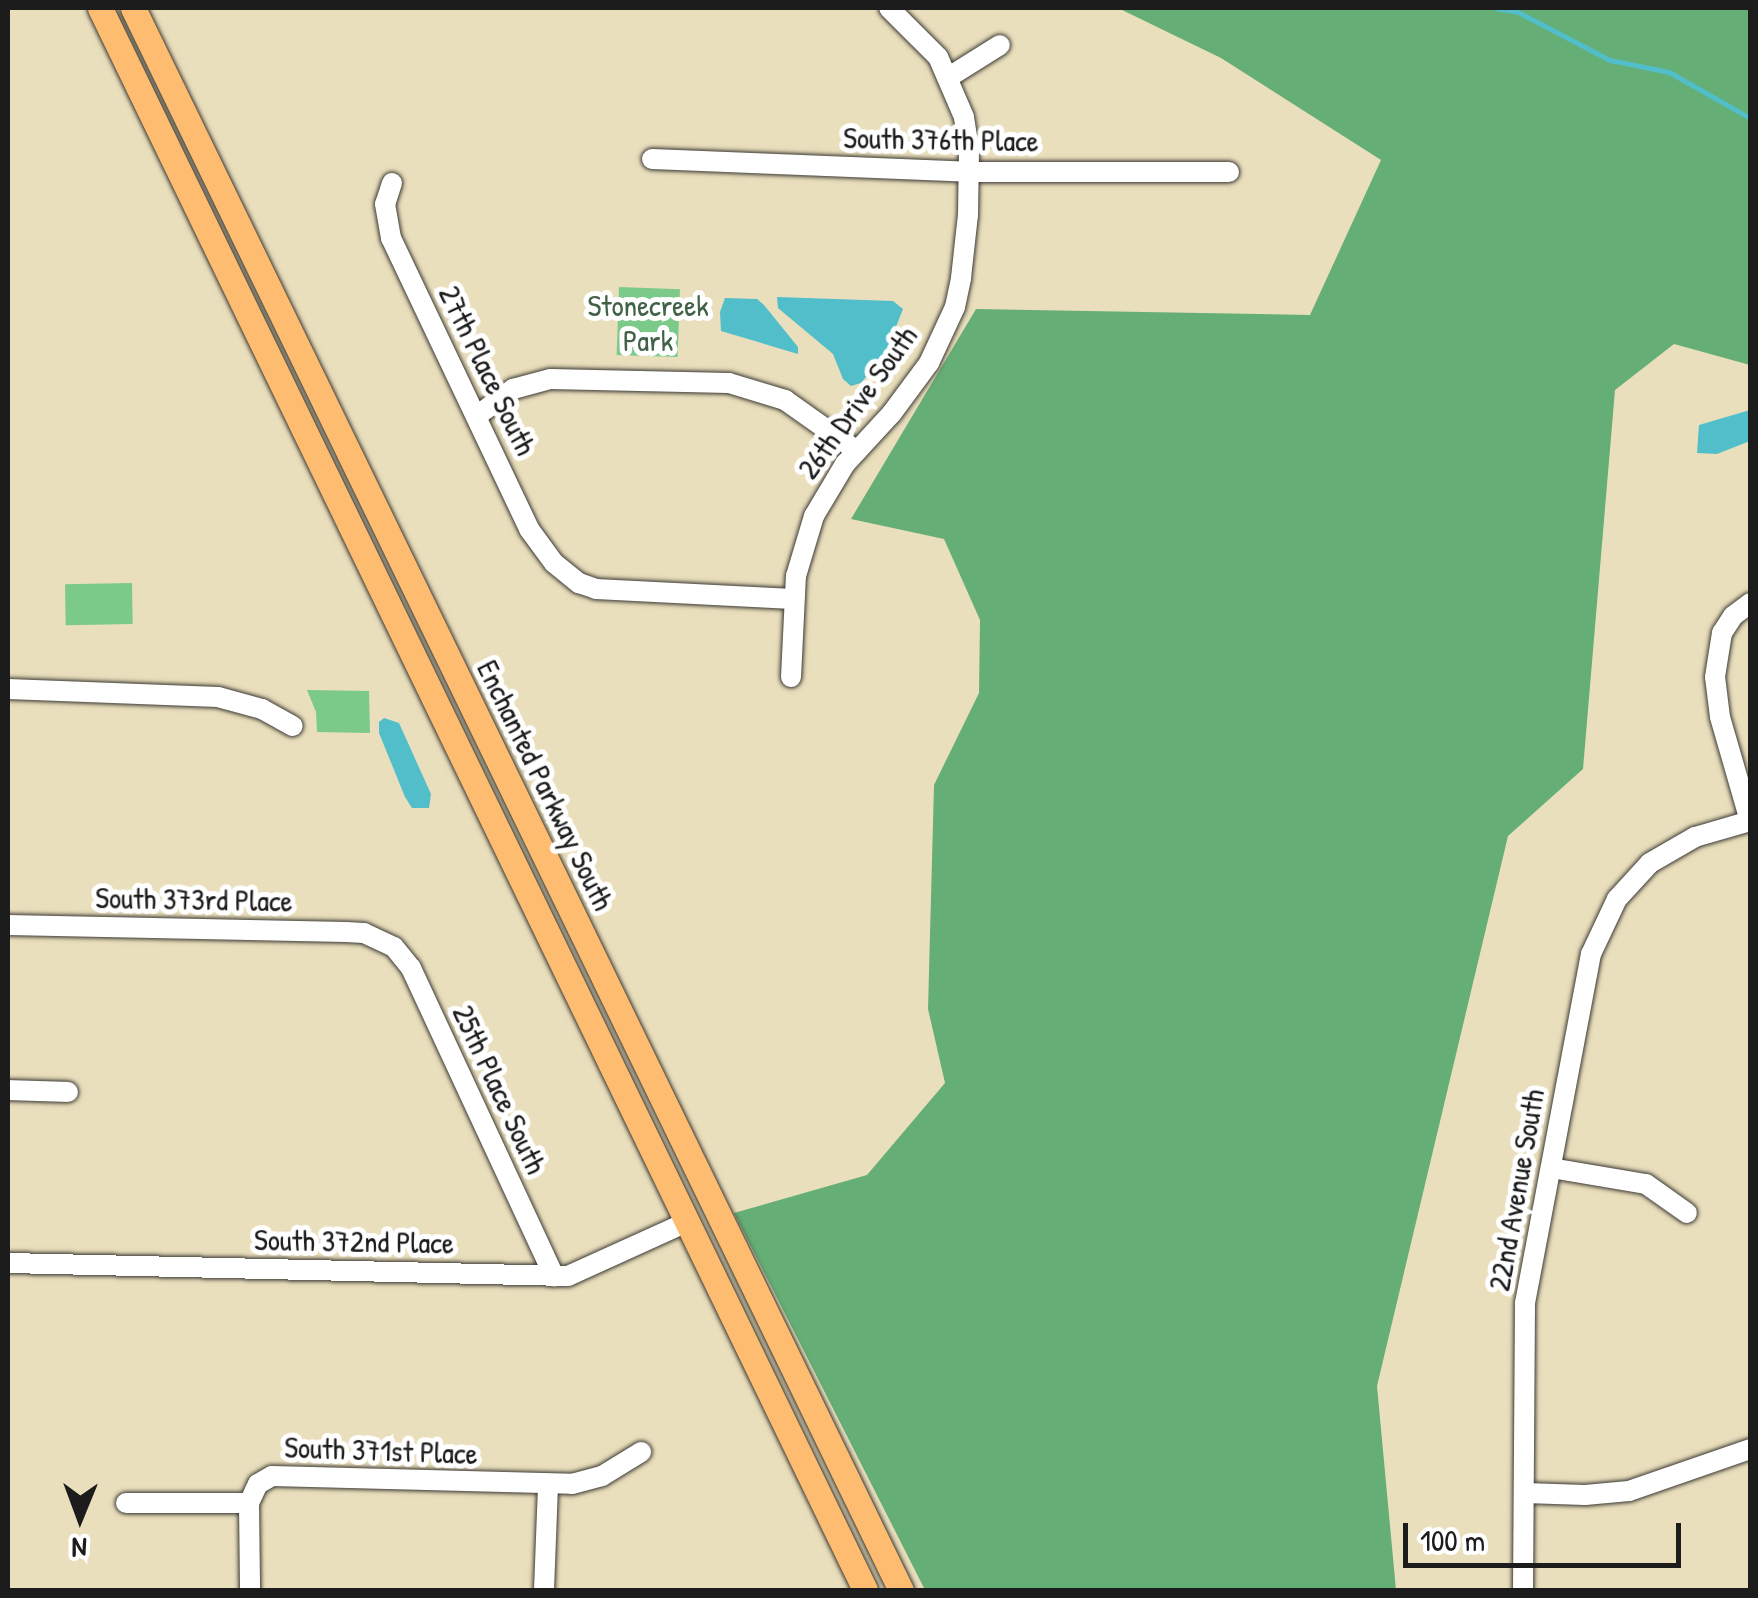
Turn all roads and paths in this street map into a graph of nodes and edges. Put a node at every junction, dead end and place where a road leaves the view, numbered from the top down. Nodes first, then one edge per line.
1 (100, 8) edge
2 (133, 8) edge
3 (889, 8) edge
4 (1000, 45) dead end
5 (949, 77) junction
6 (652, 159) dead end
7 (969, 172) junction
8 (1229, 172) dead end
9 (392, 183) dead end
10 (478, 415) junction
11 (856, 450) junction
12 (793, 599) junction
13 (1750, 603) edge
14 (791, 677) dead end
15 (8, 689) edge
16 (294, 726) dead end
17 (1750, 821) edge
18 (8, 925) edge
19 (379, 938) joint
20 (623, 1020) junction
21 (598, 1034) junction
22 (8, 1090) edge
23 (68, 1092) dead end
24 (1552, 1168) junction
25 (1687, 1213) dead end
26 (687, 1222) junction
27 (8, 1263) edge
28 (554, 1276) junction
29 (1750, 1449) edge
30 (641, 1452) dead end
31 (548, 1486) junction
32 (1525, 1493) junction
33 (126, 1503) dead end
34 (249, 1503) junction
35 (250, 1590) edge
36 (544, 1590) edge
37 (865, 1590) edge
38 (901, 1590) edge
39 (1523, 1590) edge

1 - 21 main road, Enchanted Parkway South
2 - 20 main road, Enchanted Parkway South
3 - 5 street, 26th Drive South
4 - 5 street
5 - 7 street, 26th Drive South
6 - 7 street, South 376th Place
7 - 8 street, South 376th Place
7 - 11 street, 26th Drive South
9 - 10 street, 27th Place South
10 - 11 street
10 - 12 street, 27th Place South
11 - 12 street, 26th Drive South
12 - 14 street, 26th Drive South
13 - 17 street
15 - 16 street
17 - 24 street, 22nd Avenue South
18 - 19 street, South 373rd Place
19 - 28 street, 25th Place South
20 - 21 main road
20 - 38 main road, Enchanted Parkway South
21 - 26 main road, Enchanted Parkway South
22 - 23 street
24 - 25 street
24 - 32 street, 22nd Avenue South
26 - 28 street, South 372nd Place
26 - 37 main road, Enchanted Parkway South
27 - 28 street, South 372nd Place
29 - 32 street
30 - 31 street, South 371st Place
31 - 34 street, South 371st Place
31 - 36 street
32 - 39 street, 22nd Avenue South
33 - 34 street
34 - 35 street

